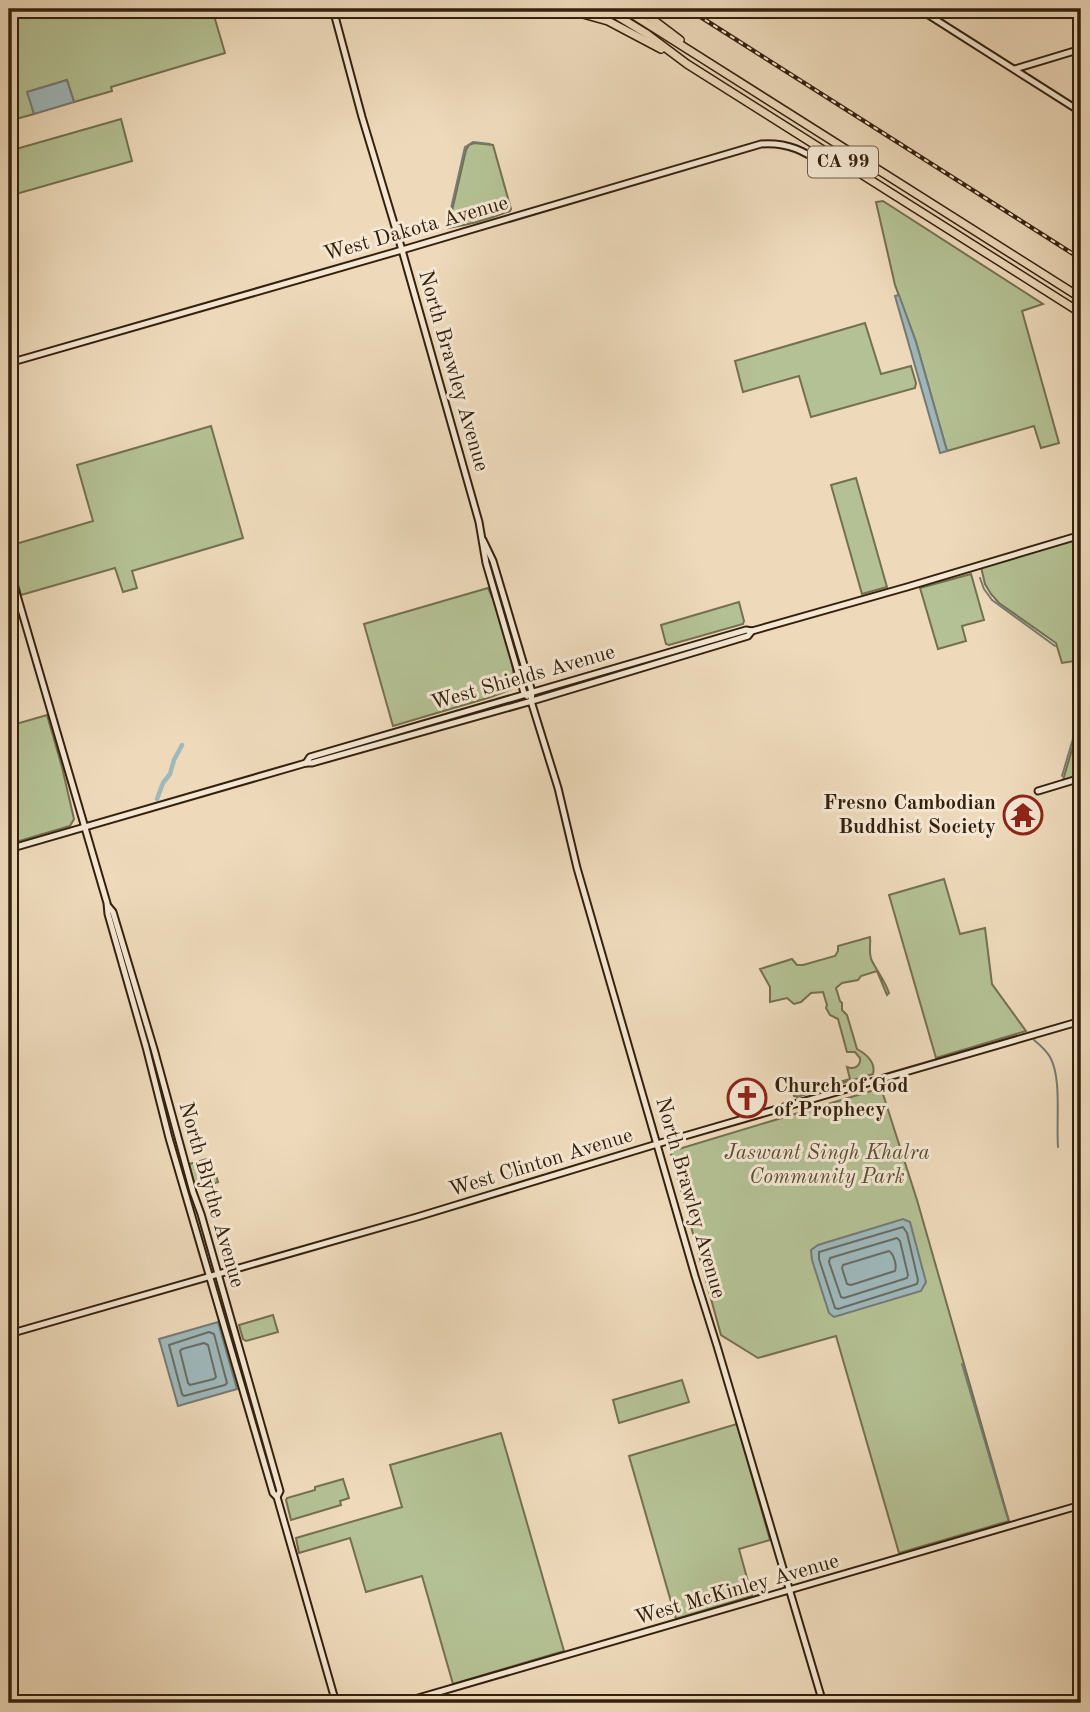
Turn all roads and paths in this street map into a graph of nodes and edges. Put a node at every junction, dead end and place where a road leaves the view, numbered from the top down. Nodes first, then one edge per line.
1 (333, 9) edge
2 (565, 9) edge
3 (606, 9) edge
4 (624, 9) edge
5 (639, 9) edge
6 (919, 9) edge
7 (1081, 49) edge
8 (702, 58) junction
9 (687, 64) junction
10 (1014, 69) junction
11 (1081, 112) edge
12 (829, 167) dead end
13 (402, 250) junction
14 (1081, 298) edge
15 (1081, 313) edge
16 (9, 363) edge
17 (1081, 535) edge
18 (483, 540) junction
19 (9, 568) edge
20 (496, 597) junction
21 (513, 629) junction
22 (752, 631) junction
23 (664, 654) junction
24 (622, 666) junction
25 (632, 670) junction
26 (602, 680) junction
27 (531, 692) junction
28 (524, 693) junction
29 (531, 701) junction
30 (306, 763) junction
31 (1081, 778) edge
32 (1038, 791) dead end
33 (84, 827) junction
34 (9, 849) edge
35 (107, 903) junction
36 (1081, 1021) edge
37 (657, 1144) junction
38 (218, 1274) junction
39 (210, 1276) junction
40 (9, 1334) edge
41 (277, 1497) junction
42 (1081, 1505) edge
43 (789, 1591) junction
44 (336, 1703) edge
45 (401, 1703) edge
46 (823, 1703) edge

1 - 13 street, North Brawley Avenue
2 - 9 highway
3 - 9 highway, CA 99
4 - 8 highway, CA 99
5 - 8 highway
6 - 10 street
7 - 10 street
8 - 14 highway, CA 99
9 - 15 highway, CA 99
10 - 11 street
12 - 13 street, West Dakota Avenue
13 - 16 street, West Dakota Avenue
13 - 18 street, North Brawley Avenue
17 - 22 street, West Shields Avenue
18 - 20 street, North Brawley Avenue
18 - 21 street, North Brawley Avenue
19 - 33 street, North Blythe Avenue
20 - 21 street
20 - 28 street, North Brawley Avenue
21 - 27 street, North Brawley Avenue
22 - 23 street, West Shields Avenue
22 - 25 street, West Shields Avenue
23 - 24 street, West Shields Avenue
23 - 25 street
24 - 26 street
24 - 27 street, West Shields Avenue
25 - 26 street, West Shields Avenue
26 - 29 street, West Shields Avenue
27 - 28 street, West Shields Avenue
27 - 29 street, North Brawley Avenue
28 - 29 street, North Brawley Avenue
28 - 30 street, West Shields Avenue
29 - 30 street, West Shields Avenue
29 - 37 street, North Brawley Avenue
30 - 33 street, West Shields Avenue
31 - 32 street
33 - 34 street, West Shields Avenue
33 - 35 street, North Blythe Avenue
35 - 38 street, North Blythe Avenue
35 - 39 street, North Blythe Avenue
36 - 37 street, West Clinton Avenue
37 - 38 street, West Clinton Avenue
37 - 43 street, North Brawley Avenue
38 - 39 street, West Clinton Avenue
38 - 41 street, North Blythe Avenue
39 - 40 street, West Clinton Avenue
39 - 41 street, North Blythe Avenue
41 - 44 street, North Blythe Avenue
42 - 43 street, West McKinley Avenue
43 - 45 street, West McKinley Avenue
43 - 46 street, North Brawley Avenue

